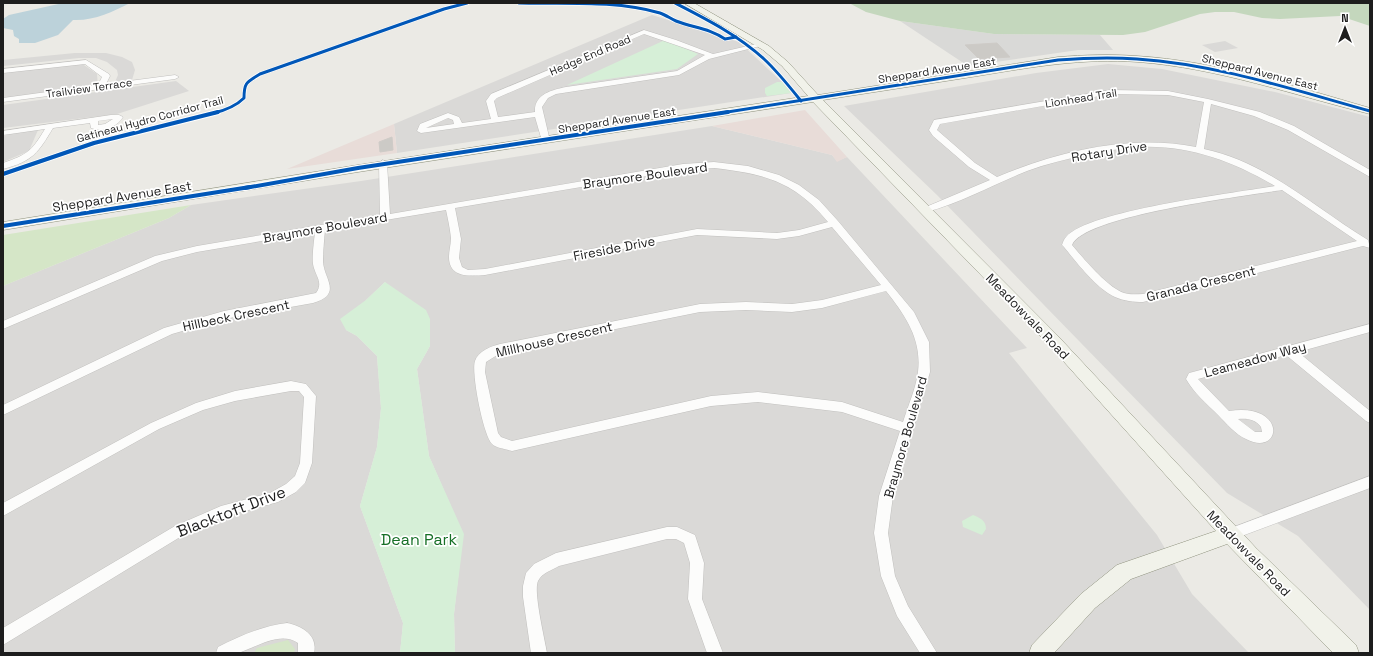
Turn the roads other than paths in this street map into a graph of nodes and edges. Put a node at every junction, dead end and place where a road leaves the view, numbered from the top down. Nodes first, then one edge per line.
1 (688, 3) edge
2 (761, 46) junction
3 (712, 56) junction
4 (3, 71) edge
5 (175, 76) dead end
6 (101, 86) junction
7 (817, 99) junction
8 (3, 100) edge
9 (1208, 101) junction
10 (1370, 110) edge
11 (539, 114) junction
12 (94, 120) dead end
13 (495, 120) junction
14 (459, 125) dead end
15 (50, 127) junction
16 (3, 133) edge
17 (546, 141) junction
18 (1200, 149) junction
19 (3, 166) edge
20 (383, 166) junction
21 (1370, 174) edge
22 (997, 181) junction
23 (1284, 187) junction
24 (450, 206) junction
25 (926, 209) junction
26 (385, 217) junction
27 (835, 223) junction
28 (3, 226) edge
29 (320, 228) junction
30 (1368, 243) edge
31 (888, 287) junction
32 (3, 325) edge
33 (1369, 329) edge
34 (1288, 350) junction
35 (3, 410) edge
36 (1227, 416) dead end
37 (1370, 418) edge
38 (906, 428) junction
39 (1370, 482) edge
40 (3, 510) edge
41 (1231, 534) junction
42 (3, 637) edge
43 (232, 651) edge
44 (306, 653) edge
45 (539, 653) edge
46 (715, 653) edge
47 (929, 653) edge
48 (1040, 653) edge
49 (1348, 653) edge

1 - 2 main road, Meadowvale Road
2 - 3 street, Hedge End Road
2 - 7 main road, Meadowvale Road
3 - 11 street, Hedge End Road
3 - 13 street, Hedge End Road
4 - 6 street
5 - 6 street, Trailview Terrace
6 - 8 street, Trailview Terrace
7 - 10 main road, Sheppard Avenue East
7 - 17 main road, Sheppard Avenue East
7 - 25 main road, Meadowvale Road
9 - 18 street
9 - 21 street, Lionhead Trail
9 - 22 street, Lionhead Trail
11 - 13 street
11 - 17 street
12 - 15 street
13 - 14 street
15 - 16 street
15 - 19 street
17 - 20 main road, Sheppard Avenue East
18 - 22 street, Rotary Drive
18 - 23 street, Rotary Drive
20 - 26 street
20 - 28 main road, Sheppard Avenue East
22 - 25 street, Rotary Drive
23 - 30 street, Rotary Drive
23 - 30 street, Granada Crescent
24 - 26 street, Braymore Boulevard
24 - 27 street, Braymore Boulevard
24 - 27 street, Fireside Drive
25 - 41 main road, Meadowvale Road
26 - 29 street, Braymore Boulevard
27 - 31 street, Braymore Boulevard
29 - 32 street, Braymore Boulevard
29 - 35 street, Hillbeck Crescent
31 - 38 street, Braymore Boulevard
31 - 38 street, Millhouse Crescent
33 - 34 street, Leameadow Way
34 - 36 street, Leameadow Way
34 - 37 street
38 - 47 street, Braymore Boulevard
39 - 41 street
40 - 42 street, Blacktoft Drive
41 - 48 main road
41 - 49 main road, Meadowvale Road
43 - 44 street
45 - 46 street

